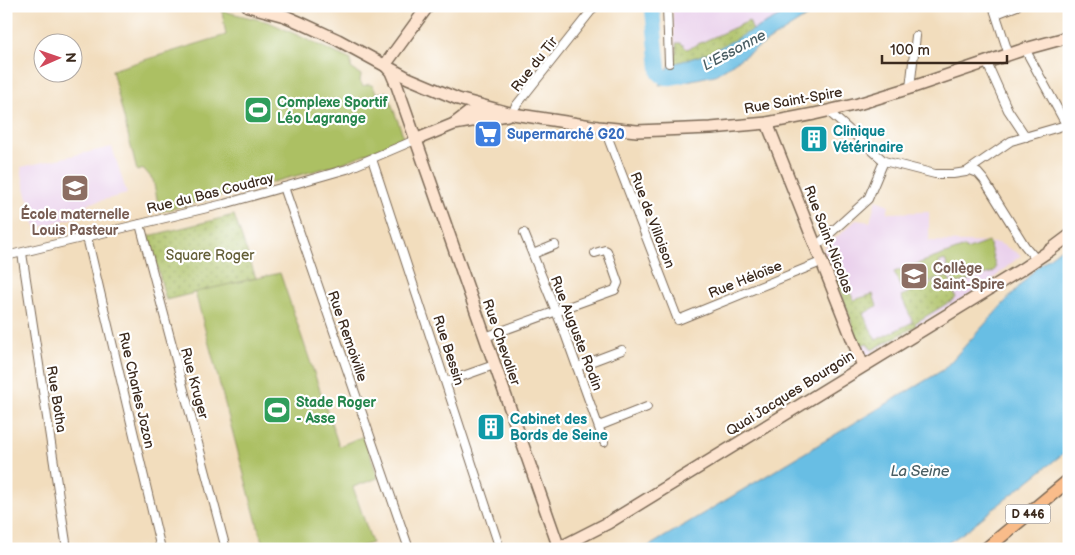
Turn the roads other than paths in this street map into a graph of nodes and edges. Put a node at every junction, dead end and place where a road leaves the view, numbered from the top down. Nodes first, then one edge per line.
1 (248, 6) edge
2 (428, 6) edge
3 (595, 6) edge
4 (666, 6) edge
5 (1017, 6) edge
6 (994, 10) edge
7 (916, 36) dead end
8 (1069, 37) edge
9 (1025, 49) junction
10 (1009, 55) junction
11 (669, 63) dead end
12 (986, 63) junction
13 (385, 65) junction
14 (408, 78) junction
15 (394, 81) junction
16 (910, 88) junction
17 (458, 99) junction
18 (495, 110) junction
19 (828, 111) junction
20 (468, 113) junction
21 (513, 114) junction
22 (767, 122) junction
23 (454, 124) junction
24 (1067, 127) edge
25 (609, 128) junction
26 (1026, 137) junction
27 (416, 143) junction
28 (372, 159) junction
29 (884, 161) junction
30 (970, 170) junction
31 (284, 188) junction
32 (140, 224) junction
33 (1069, 227) edge
34 (524, 234) dead end
35 (1069, 236) edge
36 (87, 237) junction
37 (556, 245) dead end
38 (816, 247) junction
39 (22, 253) junction
40 (595, 253) dead end
41 (533, 254) junction
42 (6, 256) edge
43 (1036, 259) junction
44 (821, 262) junction
45 (556, 312) junction
46 (678, 320) joint
47 (485, 338) junction
48 (622, 350) dead end
49 (494, 365) junction
50 (863, 366) junction
51 (577, 367) junction
52 (446, 382) junction
53 (647, 407) dead end
54 (599, 426) junction
55 (604, 442) dead end
56 (1069, 480) edge
57 (558, 548) edge
58 (67, 549) edge
59 (161, 549) edge
60 (226, 549) edge
61 (409, 549) edge
62 (500, 549) edge
63 (986, 549) edge

1 - 13 main road, Rue Saint-Spire
2 - 13 main road
3 - 21 street, Rue du Tir
4 - 11 street
5 - 6 street
6 - 10 street
7 - 16 street
8 - 9 main road, Rue Saint-Spire
9 - 10 main road, Rue Saint-Spire
9 - 24 street
10 - 12 main road, Rue Saint-Spire
12 - 16 main road, Rue Saint-Spire
12 - 26 street
13 - 14 main road, Rue Saint-Spire
13 - 15 main road, Rue Chevalier
14 - 15 main road
14 - 17 main road, Rue Saint-Spire
15 - 27 main road, Rue Chevalier
16 - 19 main road, Rue Saint-Spire
17 - 18 main road, Rue Saint-Spire
17 - 20 main road
18 - 20 main road
18 - 21 main road, Rue Saint-Spire
19 - 22 main road, Rue Saint-Spire
19 - 29 street
20 - 23 main road
21 - 23 main road, Rue Saint-Spire
21 - 25 main road, Rue Saint-Spire
22 - 25 main road, Rue Saint-Spire
22 - 38 main road, Rue Saint-Nicolas
23 - 27 main road, Rue Saint-Spire
24 - 26 street
25 - 46 street, Rue de Villoison
26 - 30 street
27 - 28 street, Rue du Bas Coudray
27 - 47 main road, Rue Chevalier
28 - 31 street, Rue du Bas Coudray
28 - 52 street, Rue Bessin
29 - 30 street
29 - 38 street
30 - 43 street
31 - 32 street, Rue du Bas Coudray
31 - 61 street, Rue Remoiville
32 - 36 street, Rue du Bas Coudray
32 - 60 street, Rue Kruger
33 - 43 main road, Quai Jacques Bourgoin
34 - 41 street, Rue Auguste Rodin
35 - 43 main road, Quai Jacques Bourgoin
36 - 39 street, Rue du Bas Coudray
36 - 59 street, Rue Charles Jozon
37 - 41 street
38 - 44 main road, Rue Saint-Nicolas
39 - 42 street, Rue du Bas Coudray
39 - 58 street, Rue Botha
40 - 45 street
41 - 45 street, Rue Auguste Rodin
43 - 50 main road, Quai Jacques Bourgoin
44 - 46 street, Rue Héloïse
44 - 50 main road, Rue Saint-Nicolas
45 - 47 street
45 - 51 street, Rue Auguste Rodin
47 - 49 main road, Rue Chevalier
48 - 51 street
49 - 52 street
49 - 57 main road, Rue Chevalier
50 - 57 main road, Quai Jacques Bourgoin
51 - 54 street, Rue Auguste Rodin
52 - 62 street, Rue Bessin
53 - 54 street
54 - 55 street, Rue Auguste Rodin
56 - 63 main road, D 446

